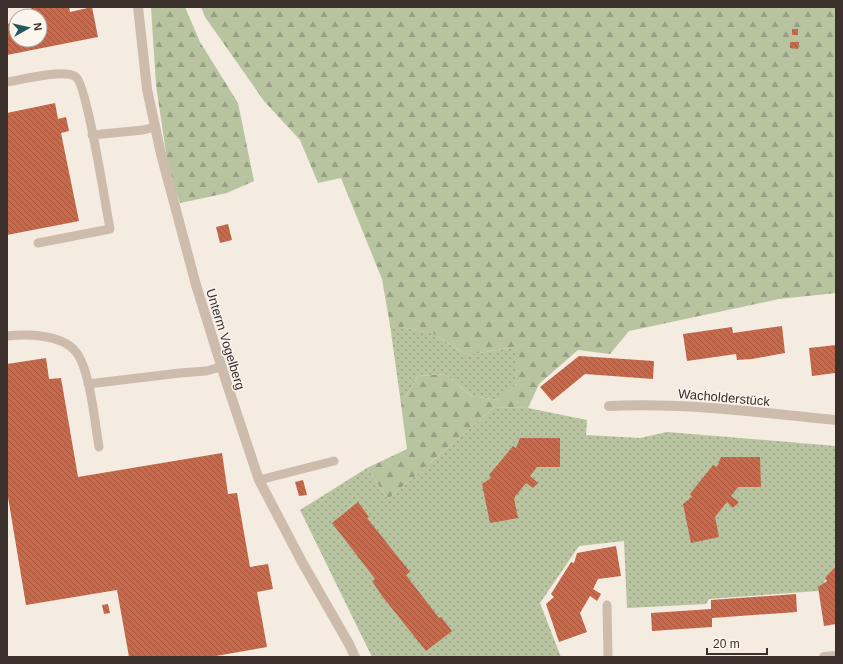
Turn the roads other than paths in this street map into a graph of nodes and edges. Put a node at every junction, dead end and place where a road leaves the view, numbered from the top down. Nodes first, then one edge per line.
1 (138, 7) edge
2 (7, 82) edge
3 (155, 127) junction
4 (92, 135) junction
5 (38, 243) dead end
6 (7, 336) edge
7 (221, 367) junction
8 (88, 384) junction
9 (609, 406) dead end
10 (836, 420) edge
11 (99, 447) dead end
12 (334, 461) dead end
13 (259, 480) junction
14 (606, 605) dead end
15 (836, 656) edge
16 (354, 657) edge
17 (608, 657) edge
18 (824, 657) edge

1 - 3 street, Unterm Vogelberg
2 - 4 lane
3 - 4 lane
3 - 7 street, Unterm Vogelberg
4 - 5 lane
6 - 8 lane
7 - 8 lane
7 - 13 street, Unterm Vogelberg
8 - 11 lane
9 - 10 street, Wacholderstück
12 - 13 lane
13 - 16 street, Unterm Vogelberg
14 - 17 lane
15 - 18 street

